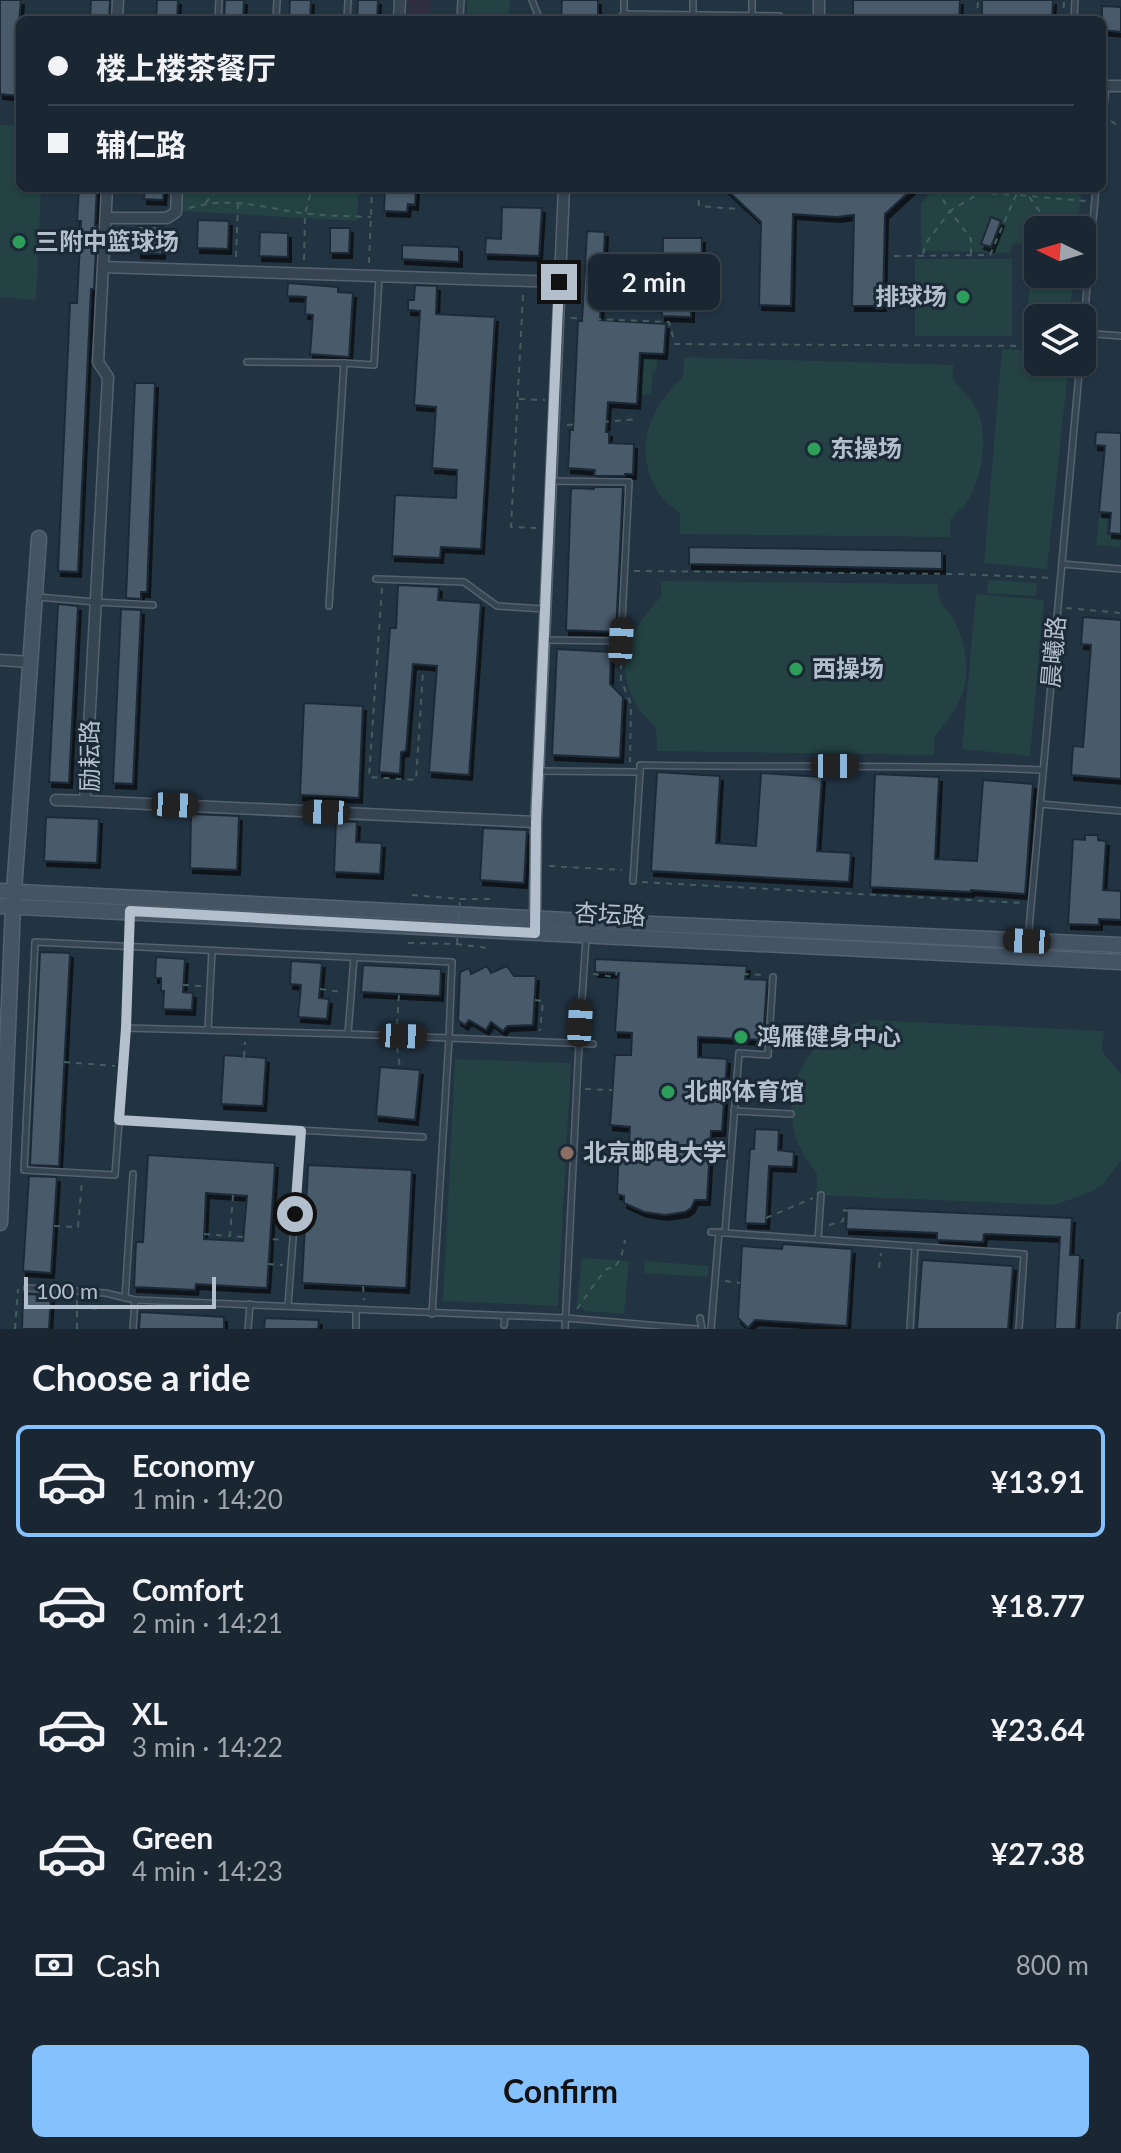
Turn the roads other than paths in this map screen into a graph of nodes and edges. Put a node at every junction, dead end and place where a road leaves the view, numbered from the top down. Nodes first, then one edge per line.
1 (624, 0) edge
2 (693, 0) edge
3 (752, 0) edge
4 (624, 14) junction
5 (693, 15) junction
6 (622, 16) edge
7 (752, 16) junction
8 (780, 16) dead end
9 (107, 192) edge
10 (177, 192) edge
11 (564, 192) edge
12 (1096, 192) edge
13 (106, 218) junction
14 (103, 267) junction
15 (374, 276) junction
16 (559, 282) junction
17 (1086, 304) edge
18 (1096, 334) edge
19 (1121, 336) edge
20 (247, 362) dead end
21 (344, 363) junction
22 (1079, 376) edge
23 (552, 481) junction
24 (39, 538) dead end
25 (1062, 564) junction
26 (1121, 569) edge
27 (379, 579) road end
28 (34, 596) junction
29 (95, 602) junction
30 (153, 605) dead end
31 (329, 606) dead end
32 (546, 609) junction
33 (545, 639) junction
34 (0, 660) edge
35 (30, 662) junction
36 (1043, 770) junction
37 (539, 771) junction
38 (640, 772) junction
39 (56, 800) dead end
40 (85, 801) junction
41 (1040, 804) junction
42 (1121, 811) edge
43 (536, 822) junction
44 (633, 881) road end
45 (7, 899) edge
46 (130, 904) junction
47 (535, 926) junction
48 (587, 929) junction
49 (1027, 941) junction
50 (1121, 945) edge
51 (128, 947) junction
52 (212, 951) junction
53 (354, 957) junction
54 (1121, 962) edge
55 (773, 977) road end
56 (126, 1028) junction
57 (208, 1030) junction
58 (348, 1034) junction
59 (449, 1038) junction
60 (579, 1043) junction
61 (593, 1044) dead end
62 (734, 1111) junction
63 (791, 1114) dead end
64 (119, 1120) junction
65 (301, 1131) junction
66 (423, 1137) dead end
67 (133, 1174) dead end
68 (821, 1195) road end
69 (0, 1223) edge
70 (718, 1232) junction
71 (818, 1239) junction
72 (915, 1246) junction
73 (27, 1288) road end
74 (125, 1298) junction
75 (135, 1300) junction
76 (250, 1304) junction
77 (288, 1306) junction
78 (356, 1309) junction
79 (432, 1314) junction
80 (1121, 1316) edge
81 (505, 1317) junction
82 (566, 1317) junction
83 (700, 1318) dead end
84 (504, 1325) dead end
85 (133, 1329) edge
86 (248, 1329) edge
87 (356, 1329) edge
88 (565, 1329) edge
89 (695, 1329) edge
90 (711, 1329) edge
91 (910, 1329) edge
92 (1019, 1329) edge
93 (1120, 1329) edge

1 - 4 lane
2 - 5 lane
3 - 7 lane
4 - 5 lane
4 - 6 lane
5 - 7 lane
7 - 8 lane
9 - 13 street, 励耘路
10 - 13 street
11 - 16 street
12 - 17 lane
13 - 14 street, 励耘路
14 - 15 street
14 - 29 street, 励耘路
15 - 16 street
15 - 21 lane
16 - 23 street
18 - 19 lane
20 - 21 lane
21 - 31 lane
22 - 25 lane, 晨曦路
23 - 32 street
23 - 33 lane
24 - 28 street
25 - 26 lane
25 - 36 lane, 晨曦路
27 - 32 lane
28 - 29 lane
28 - 35 street
29 - 30 lane
29 - 40 street, 励耘路
32 - 33 street
33 - 37 street
34 - 35 street
35 - 45 street
36 - 38 lane
36 - 41 lane, 晨曦路
37 - 38 lane
37 - 43 street
38 - 44 lane
39 - 40 street
40 - 43 street, 励耘路
41 - 42 lane
41 - 49 lane, 晨曦路
43 - 47 street
45 - 46 street, 杏坛路
45 - 69 street
46 - 47 street, 杏坛路
46 - 51 lane
47 - 48 street, 杏坛路
48 - 49 street, 杏坛路
48 - 54 street, 杏坛路
48 - 60 lane
49 - 50 street, 杏坛路
51 - 52 lane
51 - 56 lane
51 - 64 lane
52 - 53 lane
52 - 57 lane
53 - 58 lane
53 - 59 lane
55 - 62 lane
56 - 57 lane
56 - 64 lane
57 - 58 lane
58 - 59 lane
59 - 60 lane
59 - 79 lane
60 - 61 lane
60 - 82 lane
62 - 63 lane
62 - 70 lane
64 - 65 lane
65 - 66 lane
65 - 77 lane
67 - 74 lane
68 - 71 lane
70 - 71 lane
70 - 90 lane
71 - 72 lane
72 - 91 lane
72 - 92 lane
73 - 74 lane
74 - 75 lane
75 - 76 lane
75 - 85 lane
76 - 77 lane
76 - 86 lane
77 - 78 lane
78 - 79 lane
78 - 87 lane
79 - 81 lane
80 - 93 lane
81 - 82 lane
81 - 84 lane
82 - 88 lane
82 - 89 lane
83 - 89 lane

